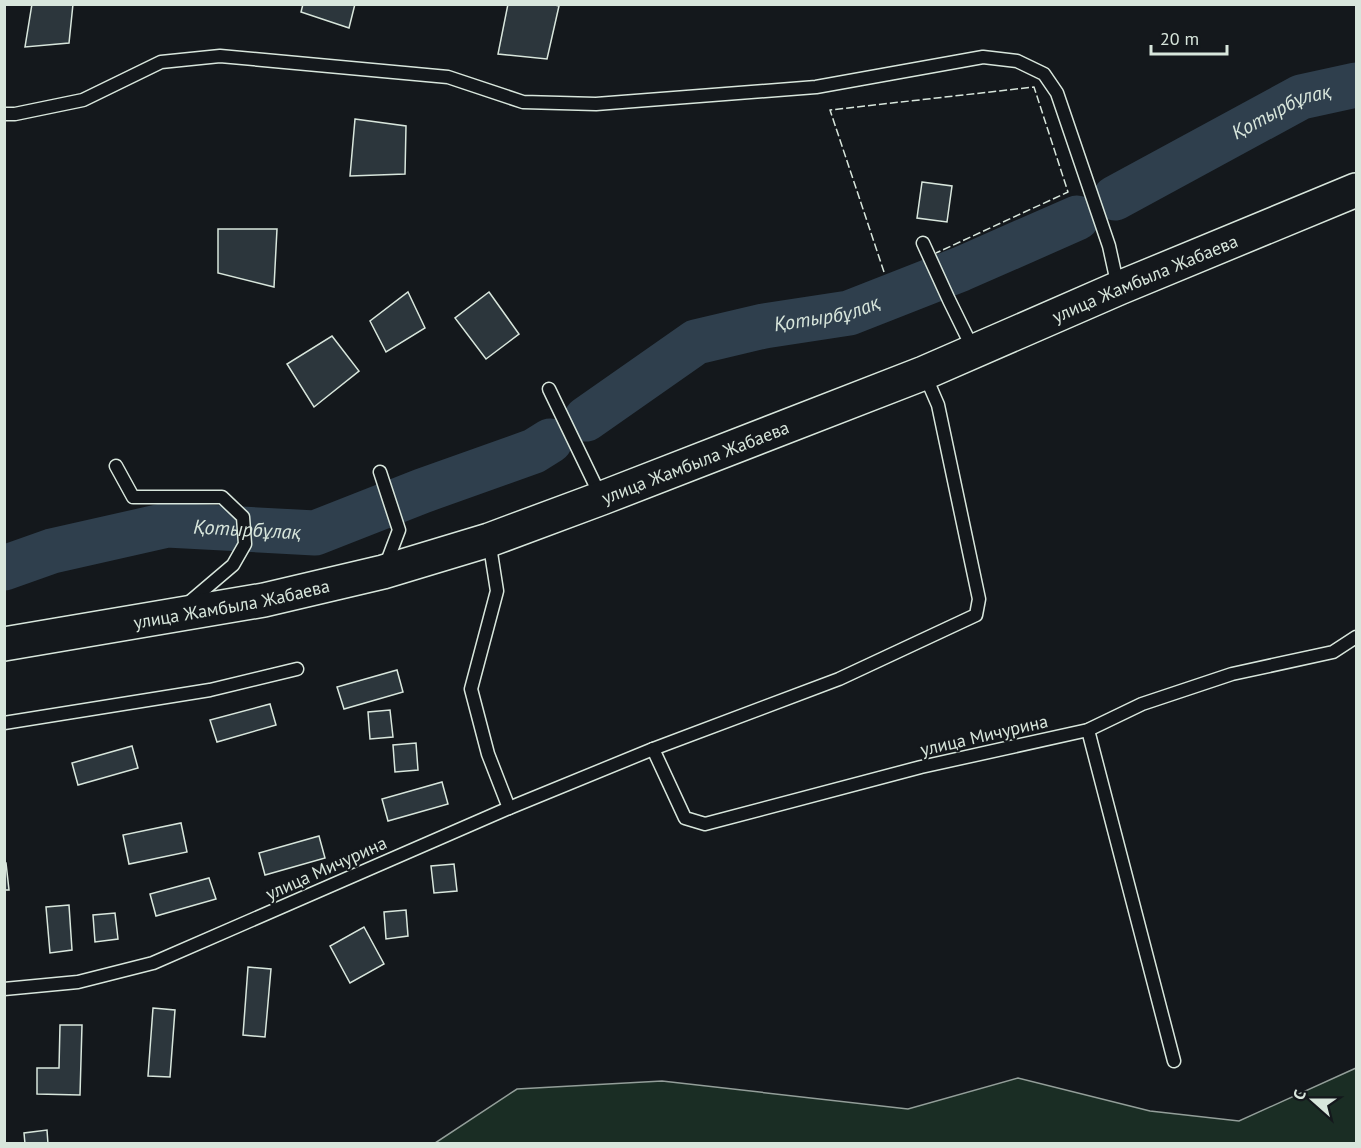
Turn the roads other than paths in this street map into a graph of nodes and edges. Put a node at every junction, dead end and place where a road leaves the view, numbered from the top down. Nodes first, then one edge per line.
1 (4, 114) edge
2 (1356, 190) edge
3 (923, 243) dead end
4 (1119, 288) junction
5 (975, 351) junction
6 (924, 373) junction
7 (549, 389) dead end
8 (116, 466) dead end
9 (380, 472) dead end
10 (602, 498) junction
11 (489, 540) junction
12 (383, 572) junction
13 (172, 616) junction
14 (1356, 637) edge
15 (4, 644) edge
16 (297, 669) dead end
17 (4, 723) edge
18 (1088, 730) junction
19 (653, 749) junction
20 (509, 808) junction
21 (4, 989) edge
22 (1174, 1061) dead end

1 - 4 lane
2 - 4 street, улица Жамбыла Жабаева
3 - 5 lane
4 - 5 street, улица Жамбыла Жабаева
5 - 6 street, улица Жамбыла Жабаева
6 - 10 street, улица Жамбыла Жабаева
6 - 19 lane, улица Мичурина
7 - 10 lane
8 - 13 lane
9 - 12 lane
10 - 11 street, улица Жамбыла Жабаева
11 - 12 street, улица Жамбыла Жабаева
11 - 20 lane
12 - 13 street, улица Жамбыла Жабаева
13 - 15 street, улица Жамбыла Жабаева
14 - 18 lane, улица Мичурина
16 - 17 lane
18 - 19 lane, улица Мичурина
18 - 22 lane
19 - 20 lane, улица Мичурина
20 - 21 lane, улица Мичурина

